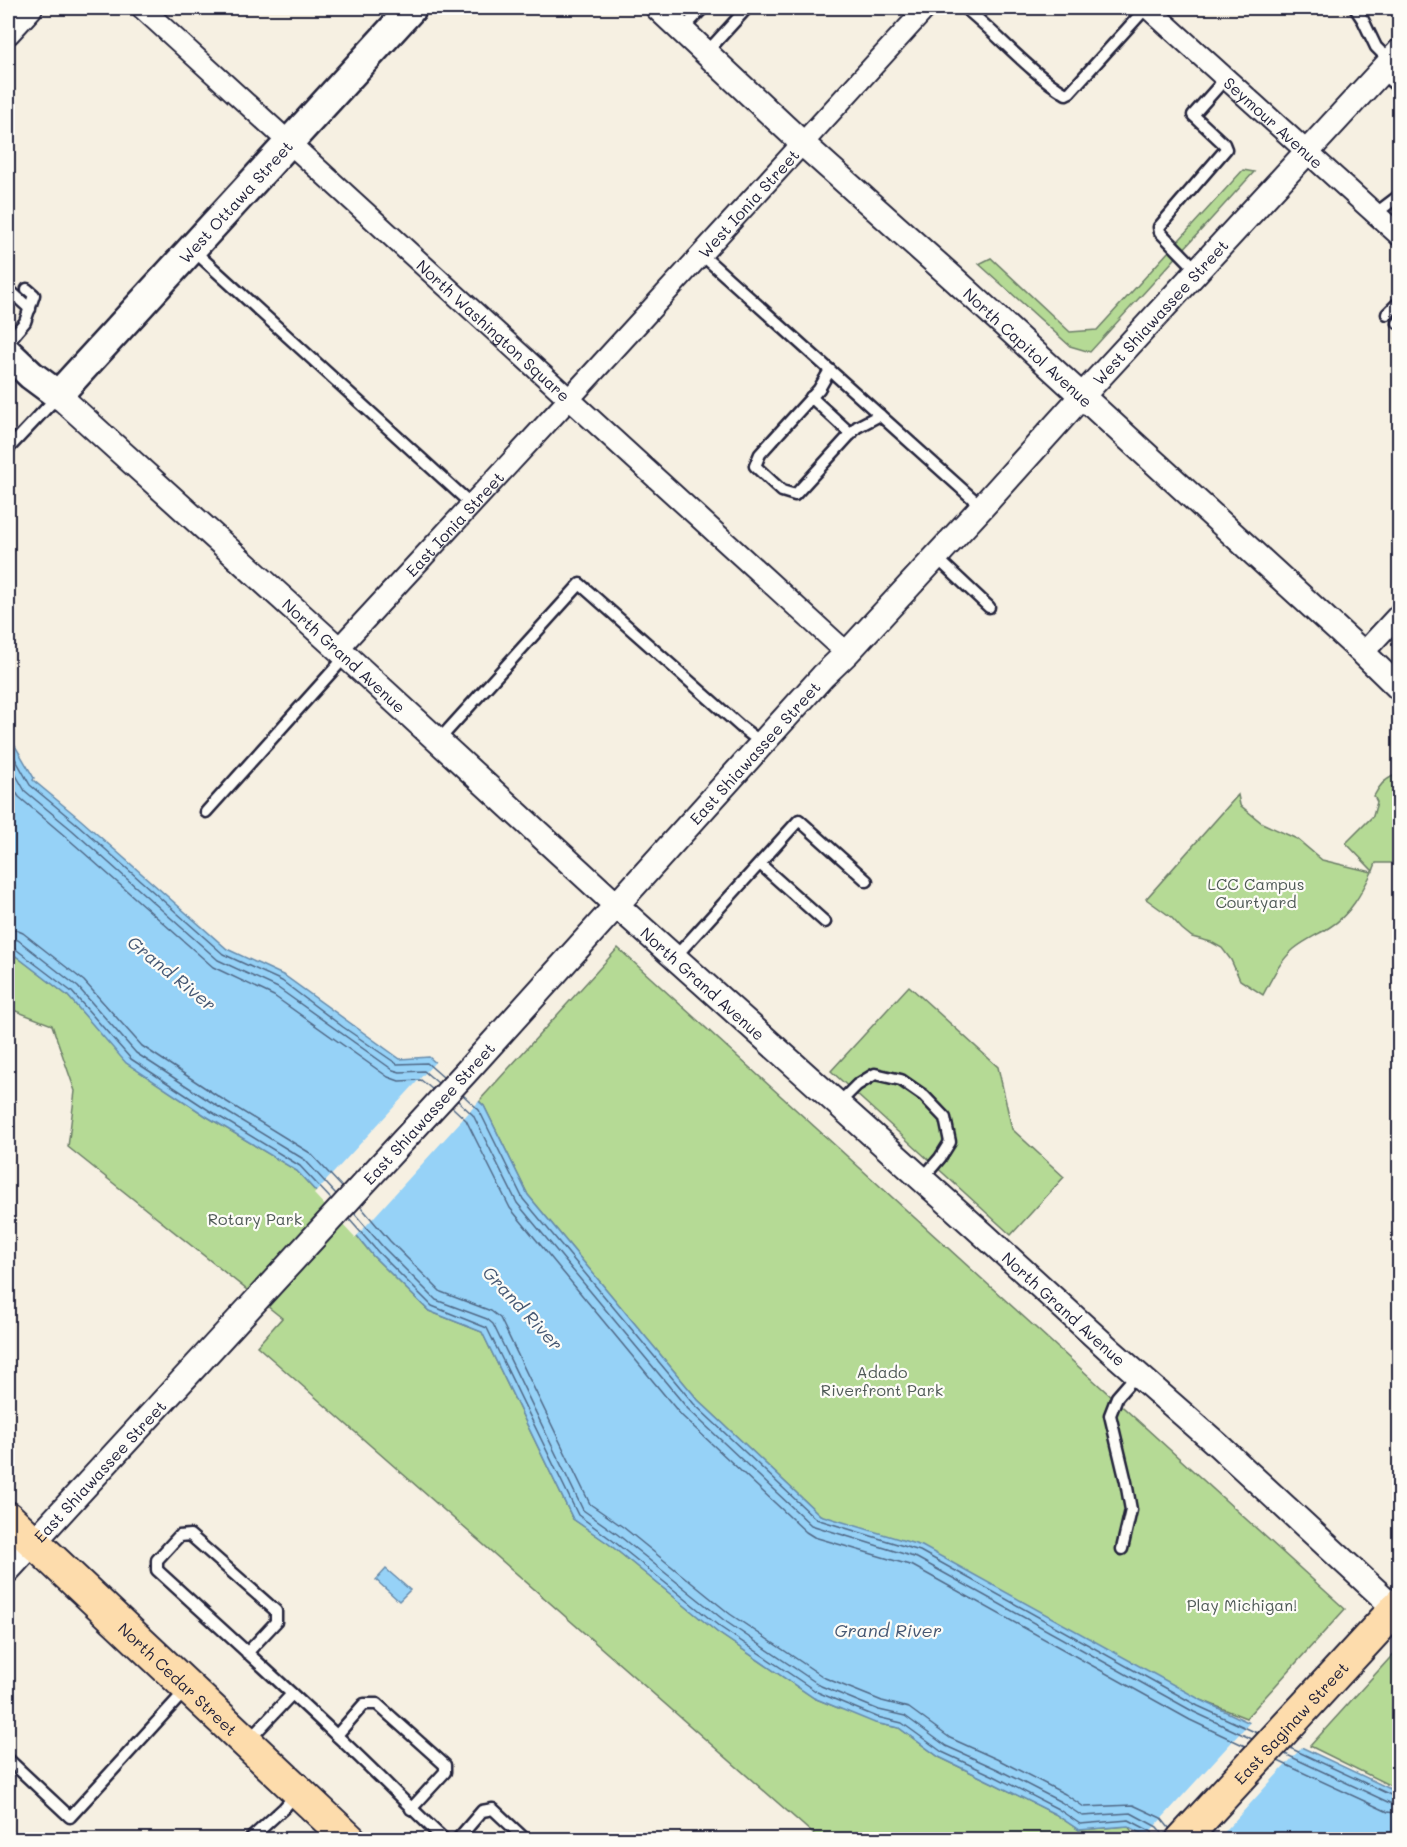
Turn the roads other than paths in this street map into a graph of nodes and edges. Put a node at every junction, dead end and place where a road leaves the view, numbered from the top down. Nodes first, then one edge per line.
1 (30, 8) edge
2 (142, 8) edge
3 (412, 8) edge
4 (658, 8) edge
5 (703, 8) edge
6 (747, 8) edge
7 (965, 8) edge
8 (1147, 8) edge
9 (1355, 8) edge
10 (919, 10) edge
11 (682, 30) junction
12 (8, 32) edge
13 (706, 53) junction
14 (1390, 61) edge
15 (1226, 78) junction
16 (1400, 89) edge
17 (802, 142) junction
18 (289, 143) junction
19 (1307, 152) junction
20 (1400, 195) edge
21 (1375, 214) junction
22 (1400, 236) edge
23 (191, 249) junction
24 (701, 254) junction
25 (1197, 270) junction
26 (27, 289) dead end
27 (8, 290) edge
28 (1400, 300) edge
29 (30, 309) junction
30 (1387, 314) dead end
31 (8, 342) edge
32 (8, 353) edge
33 (830, 370) junction
34 (58, 395) junction
35 (1082, 396) junction
36 (811, 397) junction
37 (570, 398) junction
38 (880, 415) junction
39 (851, 434) junction
40 (8, 449) edge
41 (472, 505) junction
42 (982, 507) junction
43 (935, 557) junction
44 (990, 607) dead end
45 (1400, 613) edge
46 (342, 652) junction
47 (847, 653) junction
48 (1363, 653) junction
49 (1400, 689) edge
50 (438, 741) junction
51 (762, 743) junction
52 (206, 812) dead end
53 (760, 864) junction
54 (867, 881) dead end
55 (615, 904) junction
56 (825, 922) dead end
57 (674, 957) junction
58 (838, 1104) junction
59 (922, 1179) junction
60 (1137, 1374) junction
61 (8, 1518) edge
62 (34, 1542) junction
63 (1122, 1549) dead end
64 (8, 1570) edge
65 (1398, 1609) edge
66 (247, 1653) junction
67 (189, 1687) junction
68 (292, 1694) junction
69 (336, 1735) junction
70 (247, 1742) junction
71 (8, 1759) edge
72 (299, 1791) junction
73 (411, 1809) junction
74 (339, 1836) edge
75 (249, 1839) edge
76 (446, 1839) edge
77 (457, 1839) edge
78 (526, 1839) edge
79 (1182, 1839) edge

1 - 12 street
2 - 18 street, North Washington Square
3 - 18 main road, West Ottawa Street
4 - 11 street, North Capitol Avenue
5 - 11 lane
6 - 13 lane
7 - 8 lane
8 - 15 street, Seymour Avenue
9 - 14 lane
10 - 17 street, West Ionia Street
11 - 13 street, North Capitol Avenue
13 - 17 street, North Capitol Avenue
14 - 16 lane
14 - 19 street, West Shiawassee Street
15 - 19 street, Seymour Avenue
15 - 25 lane
17 - 24 street, West Ionia Street
17 - 35 street, North Capitol Avenue
18 - 23 main road, West Ottawa Street
18 - 37 street, North Washington Square
19 - 21 street, Seymour Avenue
19 - 25 street, West Shiawassee Street
20 - 21 lane
21 - 22 street, Seymour Avenue
23 - 34 main road, West Ottawa Street
23 - 41 lane
24 - 33 lane
24 - 37 street, West Ionia Street
25 - 35 street, West Shiawassee Street
26 - 29 lane
27 - 29 lane
28 - 30 lane
29 - 31 lane
32 - 34 main road, North Grand Avenue
33 - 36 lane
33 - 38 lane
34 - 40 lane
34 - 46 street, North Grand Avenue
35 - 42 street, West Shiawassee Street
35 - 48 street, North Capitol Avenue
36 - 39 lane
36 - 39 lane
37 - 41 street, East Ionia Street
37 - 47 street, North Washington Square
38 - 39 lane
38 - 42 lane
41 - 46 street, East Ionia Street
42 - 43 street, West Shiawassee Street
43 - 44 lane
43 - 47 street, West Shiawassee Street
45 - 48 street
46 - 50 street, North Grand Avenue
46 - 52 lane
47 - 51 street, East Shiawassee Street
48 - 49 street, North Capitol Avenue
50 - 51 lane
50 - 55 street, North Grand Avenue
51 - 55 street, East Shiawassee Street
53 - 54 lane
53 - 56 lane
53 - 57 lane
55 - 57 street, North Grand Avenue
55 - 62 street, East Shiawassee Street
57 - 58 street, North Grand Avenue
58 - 59 street, North Grand Avenue
58 - 59 lane
59 - 60 street, North Grand Avenue
60 - 63 lane
60 - 65 street, North Grand Avenue
61 - 62 main road, North Cedar Street
62 - 64 street, East Shiawassee Street
62 - 67 main road, North Cedar Street
65 - 79 main road, East Saginaw Street
66 - 66 lane
66 - 68 lane
67 - 70 main road, North Cedar Street
67 - 71 lane
68 - 69 lane
68 - 70 lane
69 - 73 lane
69 - 73 lane
70 - 72 main road, North Cedar Street
72 - 74 main road, North Cedar Street
72 - 75 lane
73 - 76 lane
77 - 78 lane

